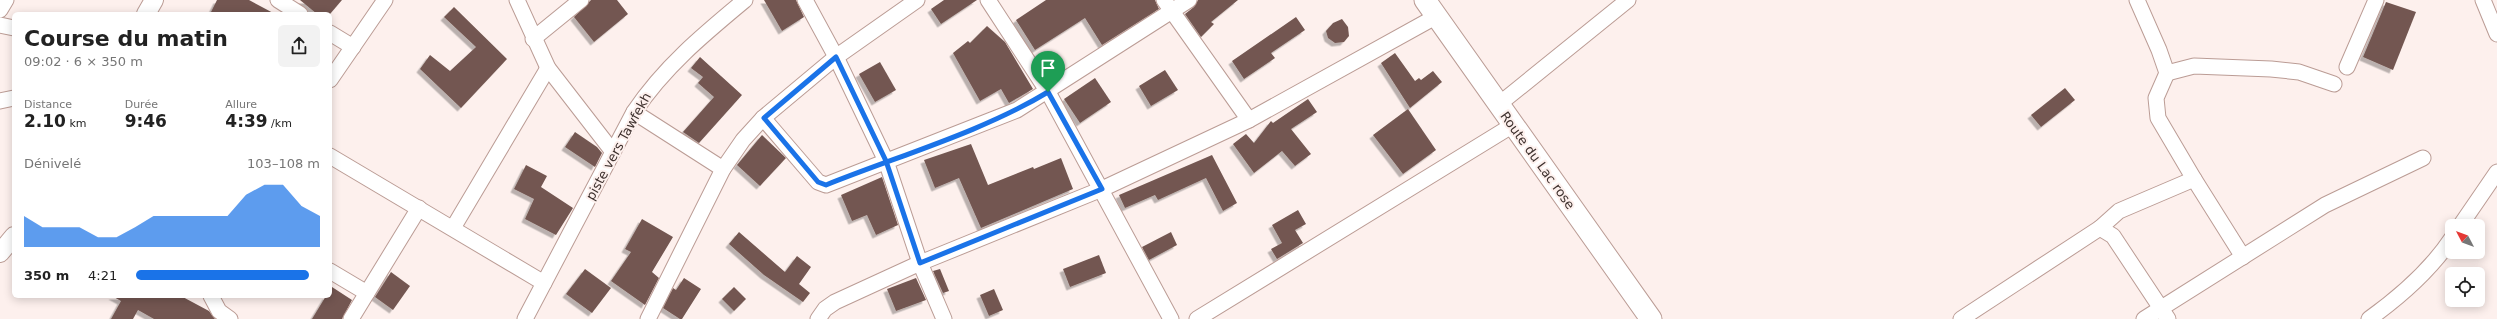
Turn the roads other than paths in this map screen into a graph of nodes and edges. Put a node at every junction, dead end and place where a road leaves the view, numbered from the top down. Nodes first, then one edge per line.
1 (6, 0) edge
2 (154, 0) edge
3 (278, 0) edge
4 (385, 0) edge
5 (517, 0) edge
6 (581, 0) edge
7 (746, 0) edge
8 (805, 0) edge
9 (917, 0) edge
10 (988, 0) edge
11 (1189, 0) edge
12 (1628, 0) edge
13 (2137, 0) edge
14 (2376, 0) edge
15 (2483, 0) edge
16 (1168, 6) edge
17 (1431, 8) edge
18 (0, 10) edge
19 (147, 12) edge
20 (297, 12) edge
21 (0, 25) edge
22 (12, 28) edge
23 (332, 34) edge
24 (2497, 34) edge
25 (533, 39) junction
26 (353, 47) junction
27 (836, 57) junction
28 (2347, 67) dead end
29 (548, 68) junction
30 (2167, 73) junction
31 (332, 77) edge
32 (2334, 84) dead end
33 (1048, 92) junction
34 (12, 98) edge
35 (0, 101) edge
36 (1498, 104) junction
37 (634, 112) junction
38 (764, 118) junction
39 (1249, 120) junction
40 (1513, 125) junction
41 (613, 152) junction
42 (332, 157) edge
43 (2422, 158) dead end
44 (886, 161) junction
45 (723, 169) junction
46 (2497, 172) edge
47 (2194, 179) junction
48 (1102, 189) junction
49 (419, 208) junction
50 (2465, 219) edge
51 (453, 228) junction
52 (2100, 228) junction
53 (12, 238) edge
54 (2445, 247) edge
55 (0, 252) edge
56 (2243, 256) junction
57 (920, 263) junction
58 (332, 272) edge
59 (544, 283) junction
60 (367, 293) junction
61 (212, 298) edge
62 (2165, 314) edge
63 (651, 318) edge
64 (230, 319) edge
65 (351, 319) edge
66 (524, 319) edge
67 (818, 319) edge
68 (944, 319) edge
69 (1171, 319) edge
70 (1197, 319) edge
71 (1651, 319) edge
72 (1961, 319) edge
73 (2144, 319) edge
74 (2369, 319) edge

1 - 18 street
2 - 19 street
3 - 20 street
4 - 26 street
5 - 25 street
6 - 25 street
7 - 37 street, piste vers Tawfekh
8 - 27 street
9 - 27 street
10 - 33 street
11 - 16 street
12 - 36 street
13 - 30 street
14 - 28 street
15 - 24 street
16 - 33 street
16 - 39 street
17 - 36 main road, Route du Lac rose
17 - 39 street
21 - 22 street
23 - 26 street
25 - 29 street
26 - 31 street
27 - 38 street
27 - 44 street
29 - 41 street
29 - 51 street
30 - 32 street
30 - 47 street
33 - 44 street
33 - 48 street
34 - 35 street
36 - 40 main road, Route du Lac rose
37 - 41 street, piste vers Tawfekh
37 - 45 street
38 - 44 street
38 - 45 street
39 - 48 street
40 - 70 street
40 - 71 main road, Route du Lac rose
41 - 59 street, piste vers Tawfekh
42 - 49 street
43 - 56 street
44 - 57 street
45 - 63 street
46 - 50 street
47 - 52 street
47 - 56 street
48 - 57 street
48 - 69 street
49 - 51 street
49 - 60 street
51 - 59 street
52 - 62 street
52 - 72 street
53 - 55 street
54 - 74 street
56 - 62 street
57 - 67 street
57 - 68 street
58 - 60 street
59 - 66 street, piste vers Tawfekh
60 - 65 street
61 - 64 street
62 - 73 street

